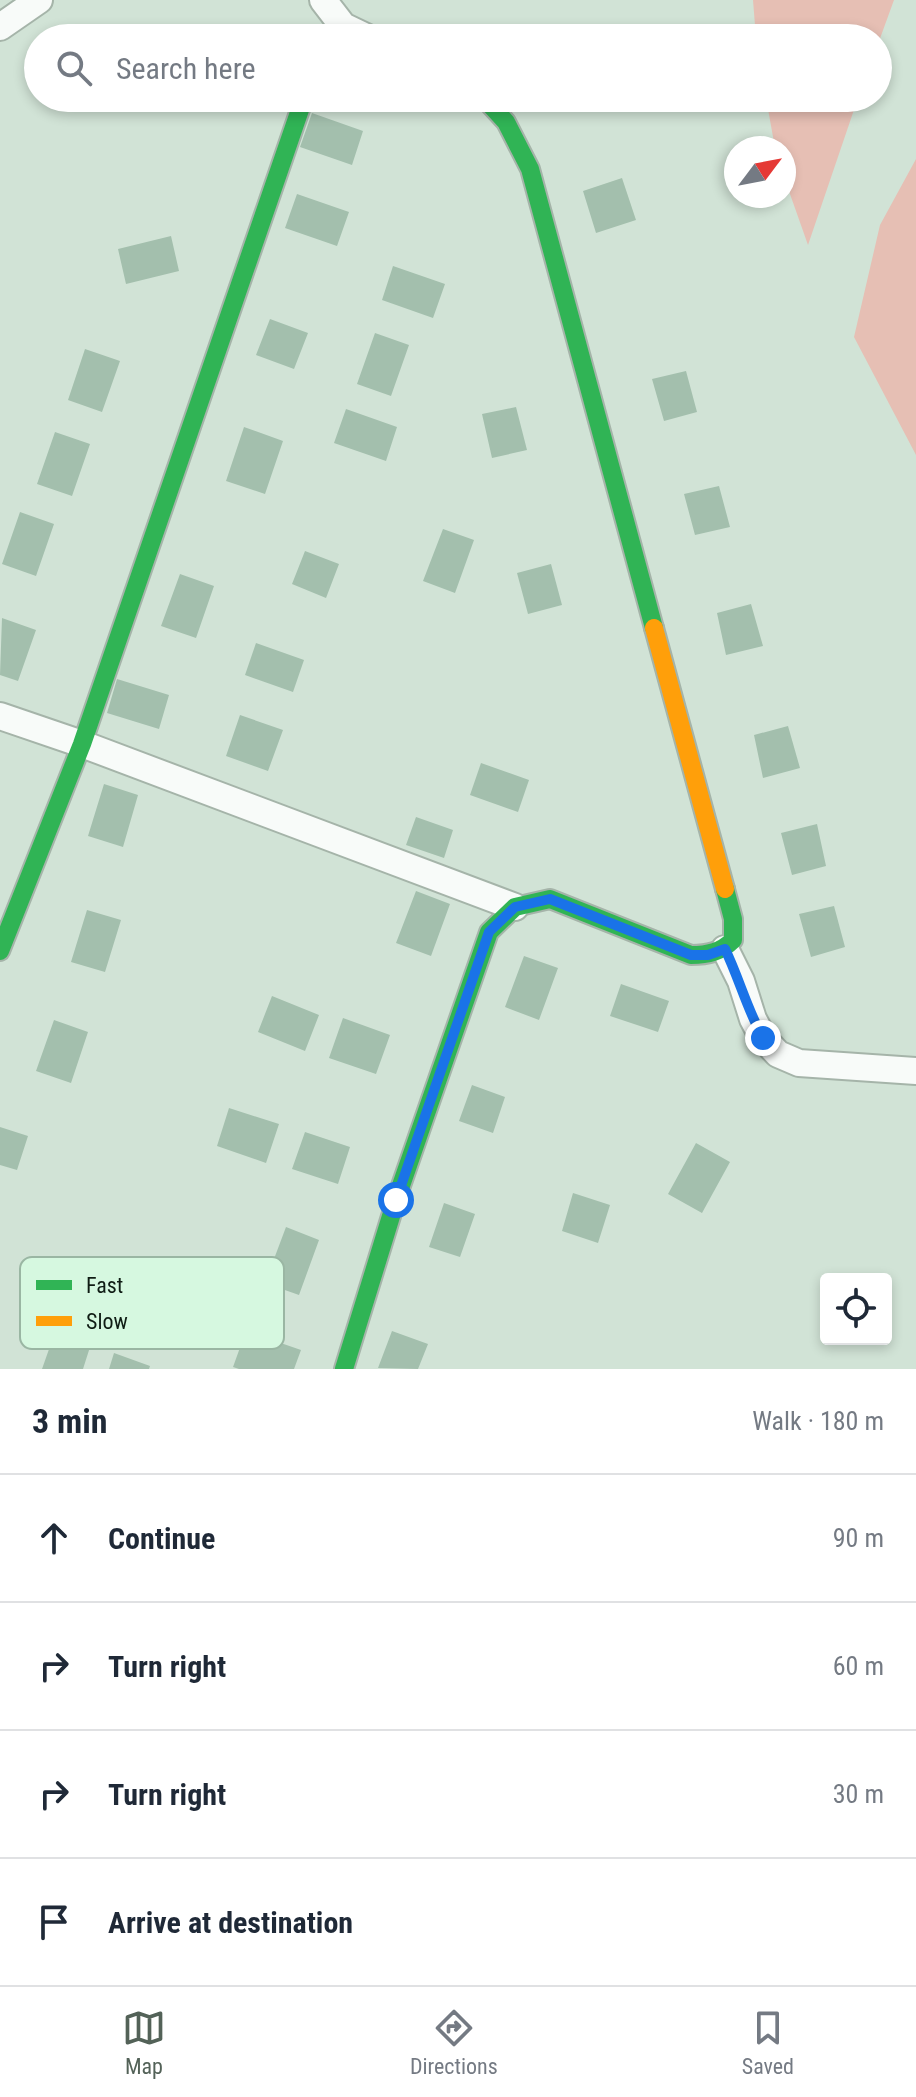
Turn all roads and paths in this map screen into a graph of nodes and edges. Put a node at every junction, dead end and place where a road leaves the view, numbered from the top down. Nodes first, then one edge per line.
1 (39, 0) edge
2 (323, 0) edge
3 (334, 24) edge
4 (0, 27) edge
5 (299, 112) edge
6 (499, 112) edge
7 (0, 716) edge
8 (82, 744) junction
9 (515, 907) junction
10 (725, 949) junction
11 (0, 951) edge
12 (916, 1071) edge
13 (344, 1369) edge

1 - 4 street
2 - 3 street
5 - 8 street
6 - 10 street
7 - 8 street
8 - 9 street
8 - 11 street
9 - 10 street
9 - 13 street
10 - 12 street

